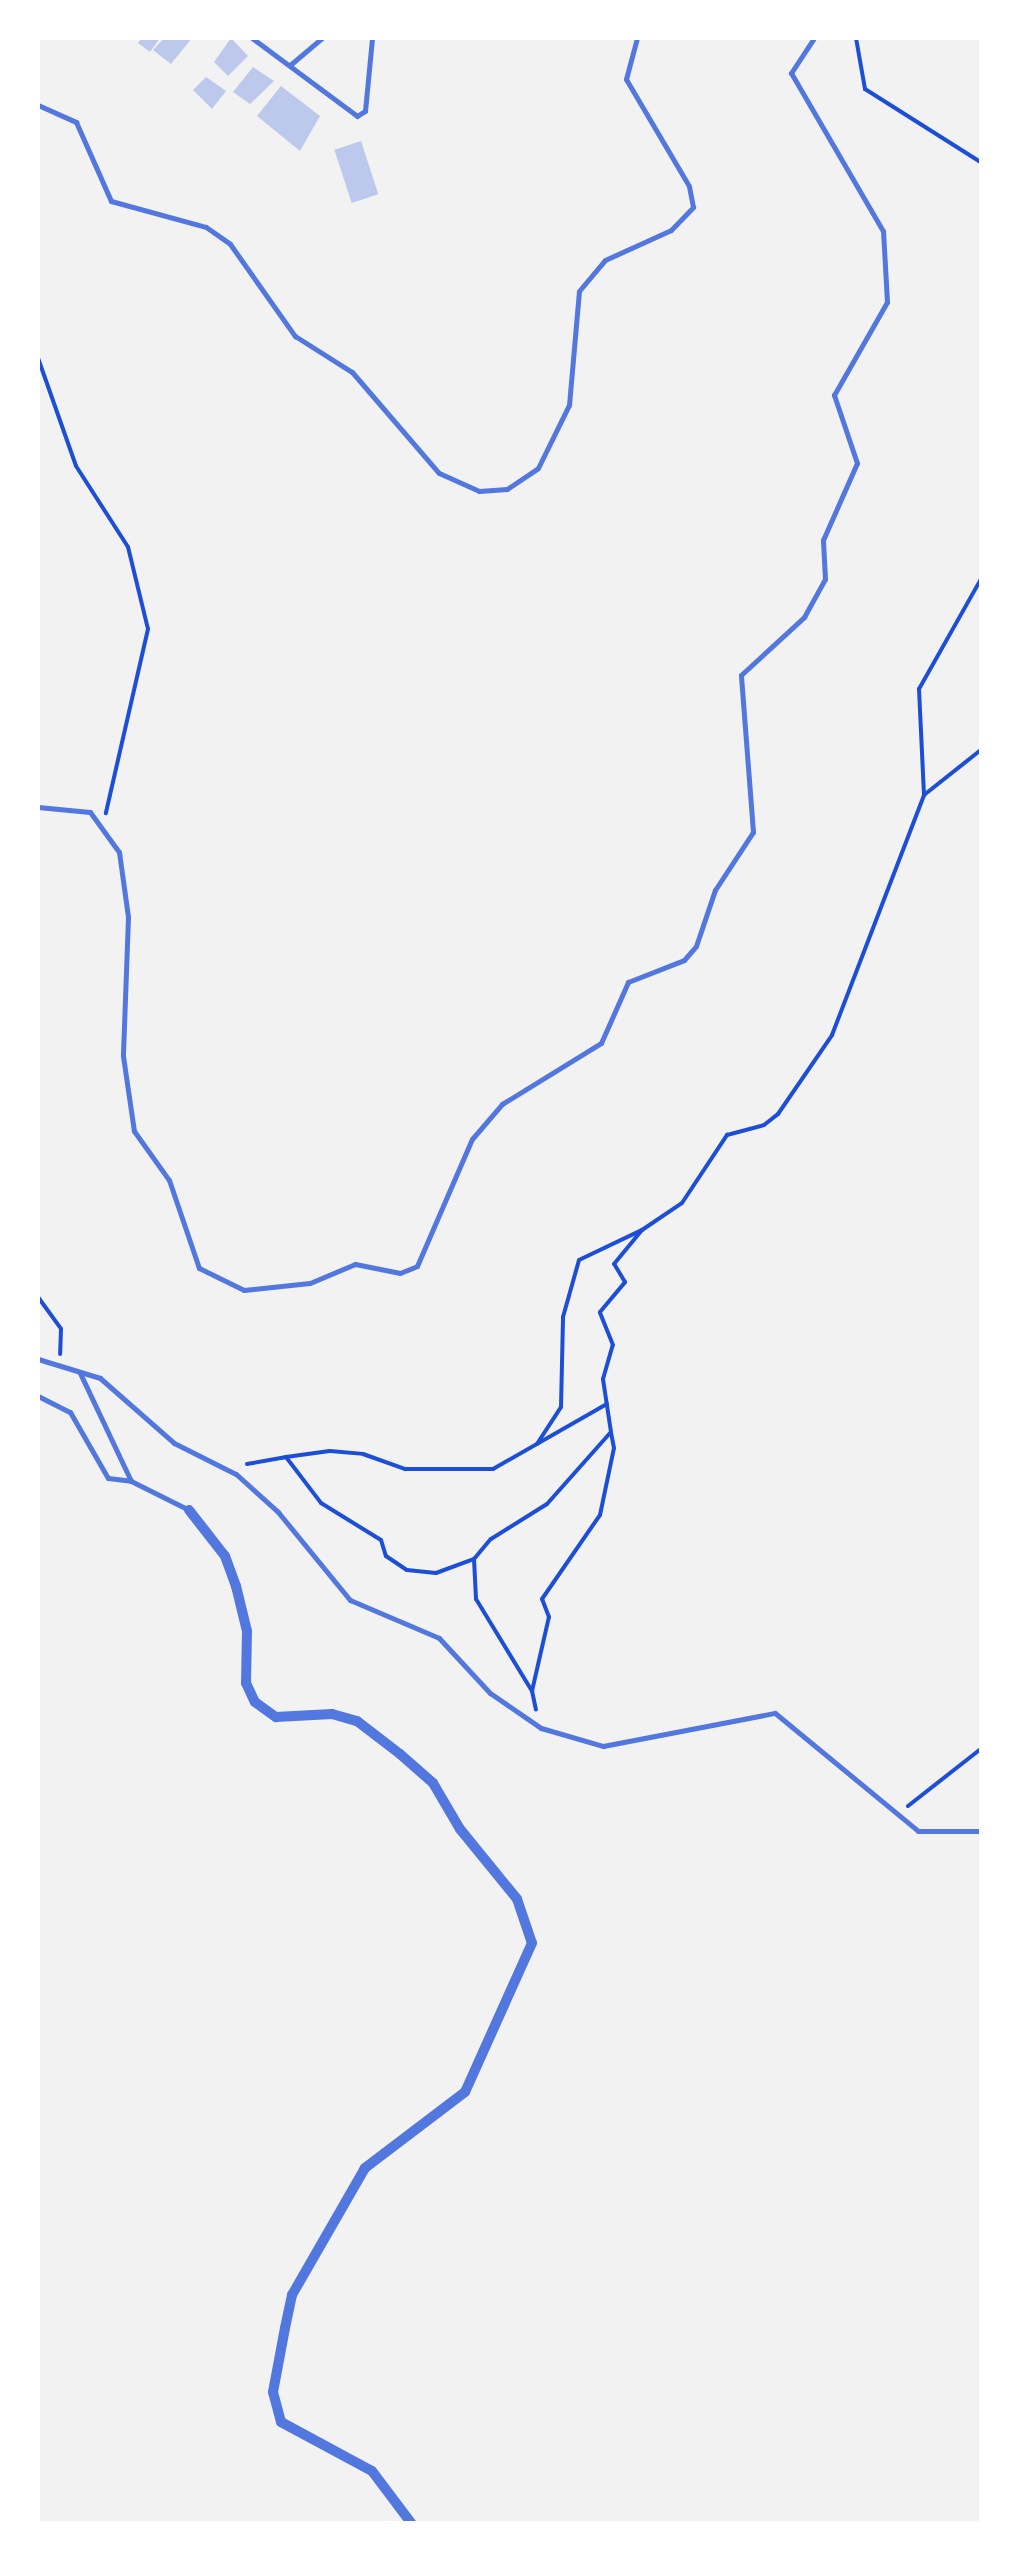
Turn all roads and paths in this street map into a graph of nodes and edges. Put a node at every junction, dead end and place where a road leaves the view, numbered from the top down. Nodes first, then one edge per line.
1 (252, 38) edge
2 (322, 38) edge
3 (372, 38) edge
4 (638, 38) edge
5 (814, 38) edge
6 (856, 38) edge
7 (289, 66) junction
8 (38, 105) edge
9 (981, 163) edge
10 (38, 358) edge
11 (982, 577) edge
12 (982, 748) edge
13 (924, 795) junction
14 (38, 807) edge
15 (104, 822) junction
16 (642, 1230) junction
17 (38, 1297) edge
18 (38, 1359) edge
19 (54, 1362) junction
20 (80, 1372) junction
21 (38, 1396) edge
22 (607, 1404) junction
23 (611, 1432) junction
24 (537, 1444) junction
25 (286, 1457) junction
26 (236, 1474) junction
27 (131, 1481) junction
28 (189, 1510) joint
29 (474, 1559) junction
30 (532, 1691) junction
31 (541, 1728) junction
32 (982, 1748) edge
33 (894, 1817) junction
34 (982, 1830) edge
35 (412, 2524) edge

1 - 7 lane
2 - 7 lane
3 - 7 lane
4 - 8 lane
5 - 15 lane
6 - 9 path
10 - 15 path
11 - 13 path
12 - 13 path
13 - 16 path
14 - 15 lane
16 - 22 path
16 - 24 path
17 - 19 path
18 - 19 lane
19 - 20 lane
20 - 26 lane
20 - 27 lane
21 - 27 lane
22 - 23 path
22 - 24 path
23 - 29 path
23 - 30 path
24 - 25 path
25 - 26 path
25 - 29 path
26 - 31 lane
27 - 28 lane
28 - 35 street
29 - 30 path
30 - 31 path
31 - 33 lane
32 - 33 path
33 - 34 lane

